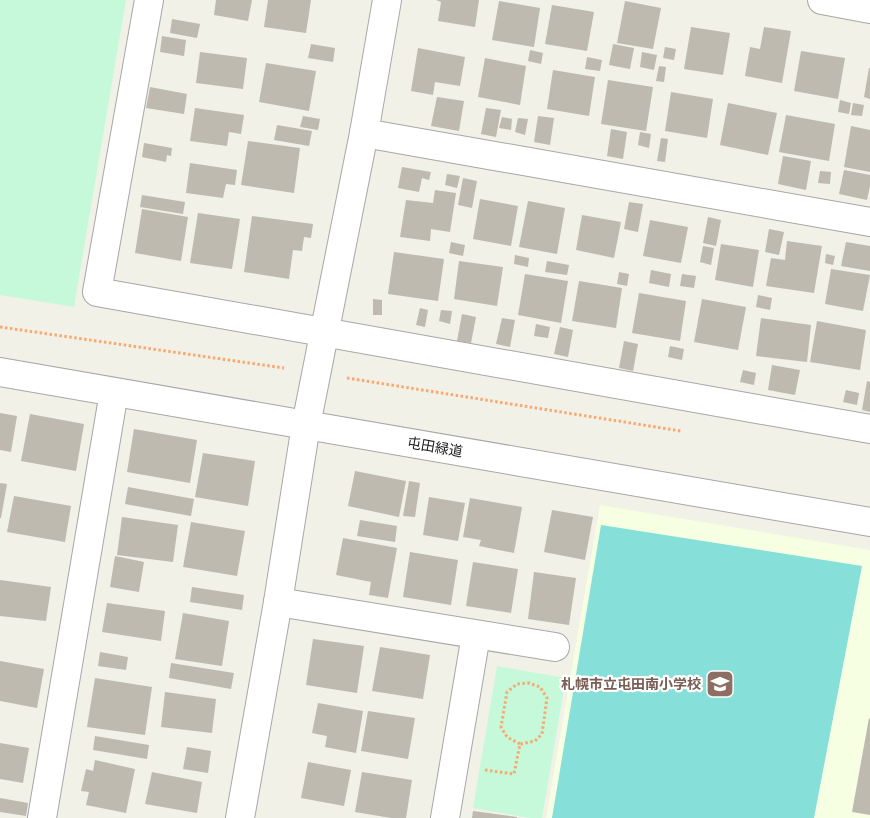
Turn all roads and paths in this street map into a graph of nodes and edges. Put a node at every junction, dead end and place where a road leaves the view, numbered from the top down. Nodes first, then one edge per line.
1 (149, 0) edge
2 (387, 0) edge
3 (822, 0) edge
4 (862, 5) edge
5 (364, 133) junction
6 (870, 222) edge
7 (0, 327) edge
8 (324, 333) junction
9 (0, 372) edge
10 (317, 373) junction
11 (114, 392) junction
12 (306, 425) junction
13 (870, 429) edge
14 (686, 432) dead end
15 (870, 522) edge
16 (278, 602) junction
17 (476, 635) junction
18 (555, 648) dead end
19 (520, 744) junction
20 (482, 770) dead end
21 (42, 818) edge
22 (240, 818) edge
23 (445, 818) edge

1 - 8 street
2 - 5 street
3 - 4 street
5 - 6 street
5 - 8 street
7 - 10 path
8 - 10 street
8 - 13 street
9 - 11 street, 屯田緑道
10 - 12 street
10 - 14 path
11 - 12 street, 屯田緑道
11 - 21 street
12 - 15 street, 屯田緑道
12 - 16 street
16 - 17 street
16 - 22 street
17 - 18 street
17 - 23 street
19 - 19 path
19 - 20 path

